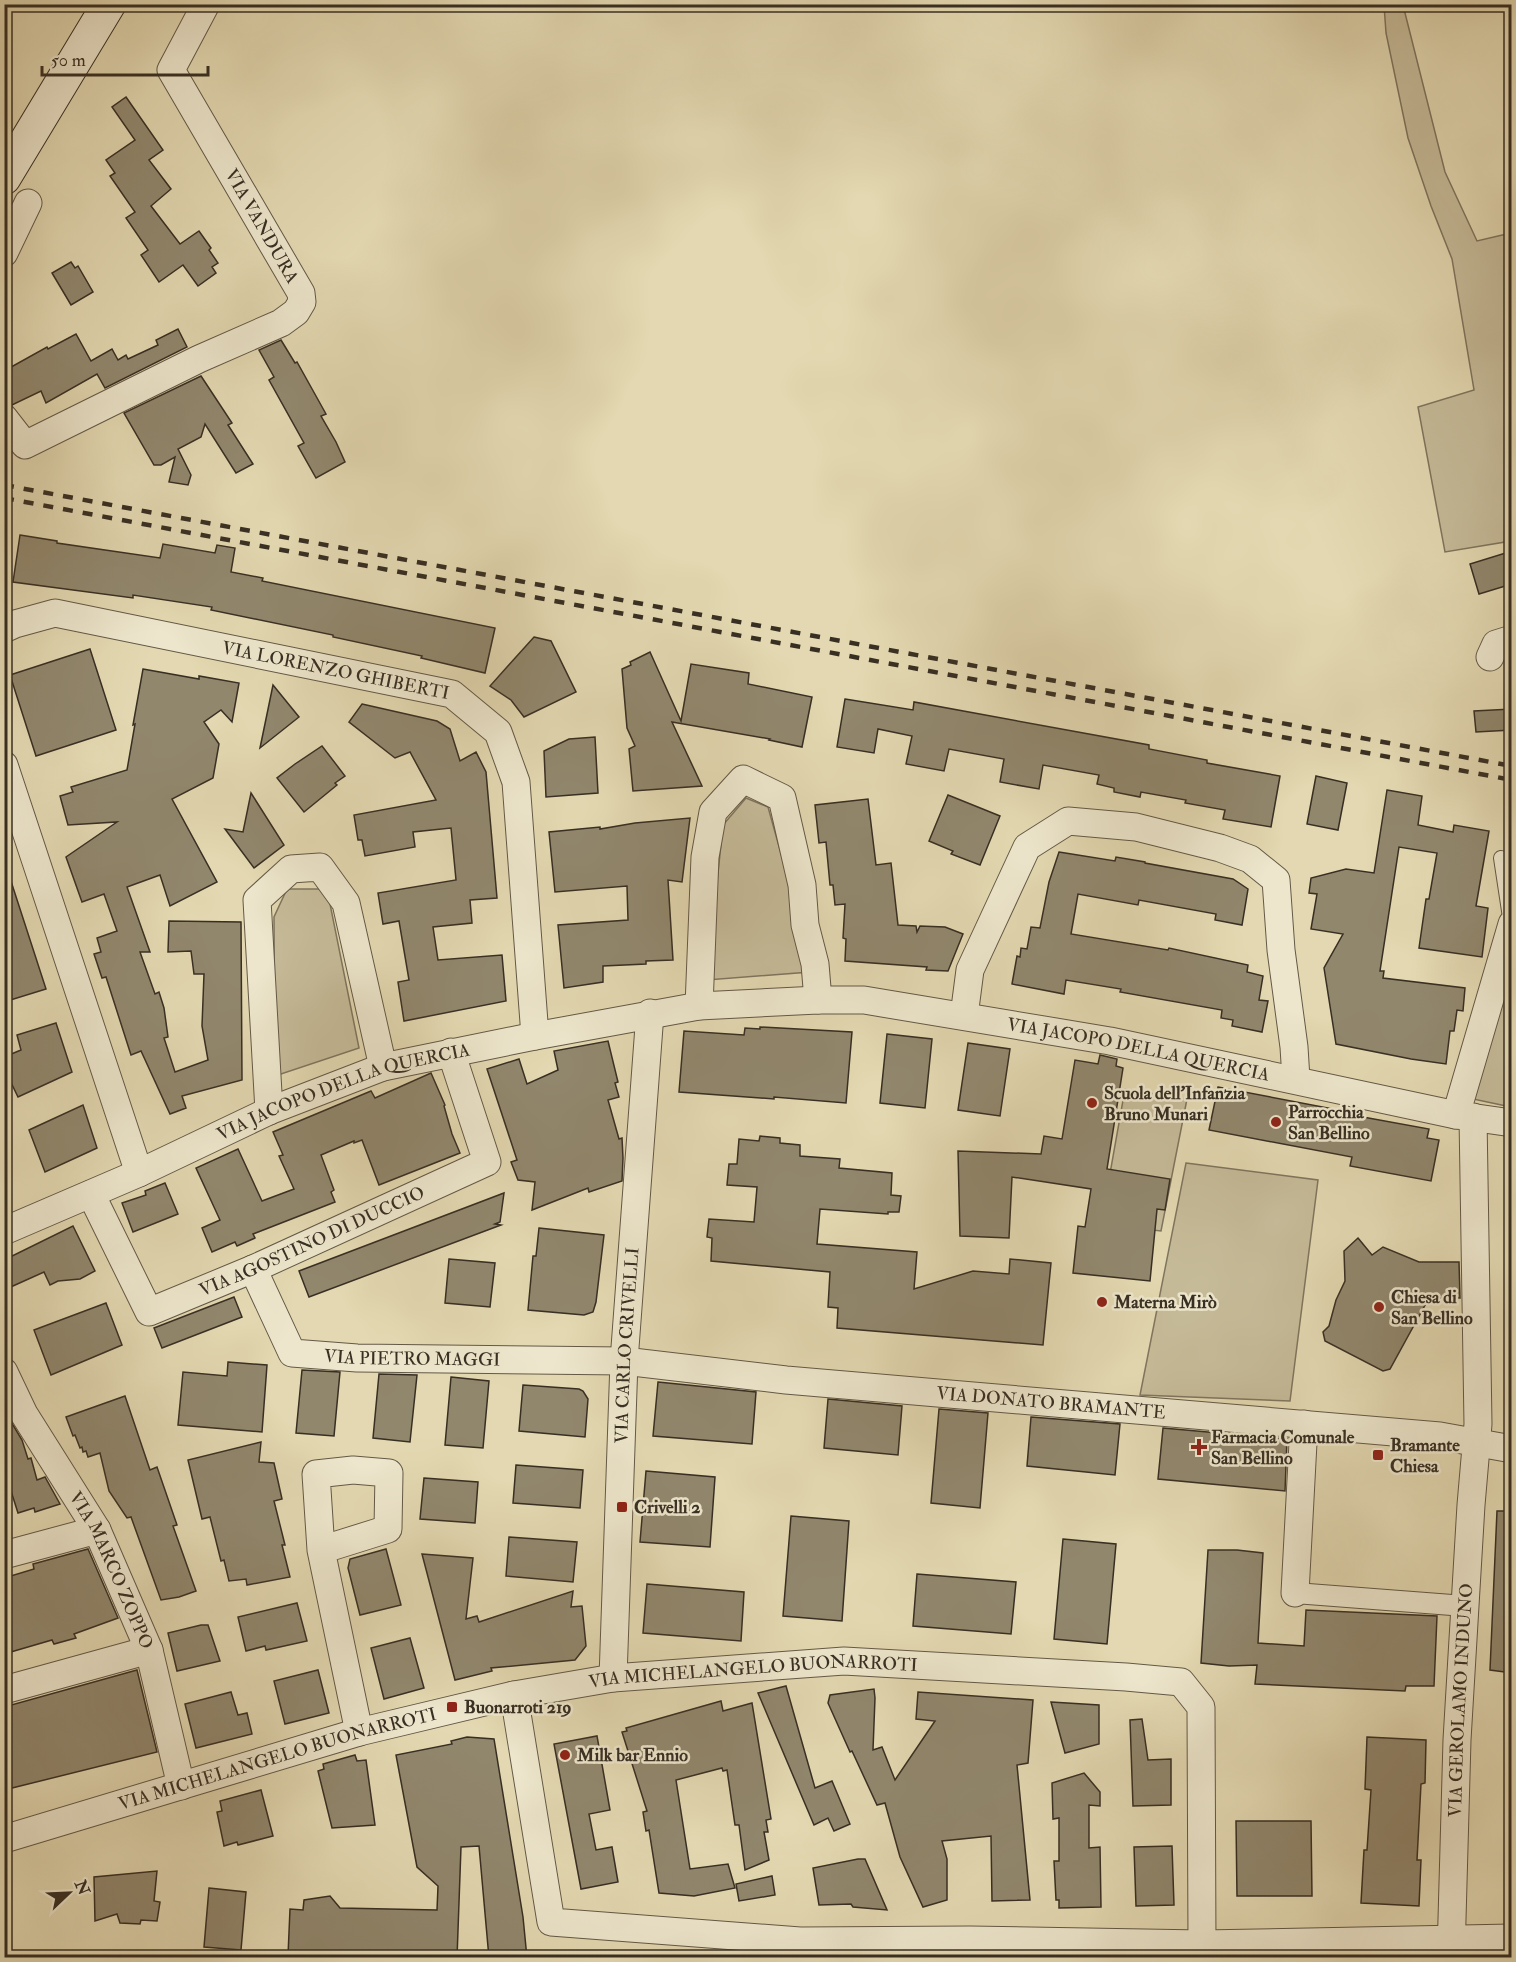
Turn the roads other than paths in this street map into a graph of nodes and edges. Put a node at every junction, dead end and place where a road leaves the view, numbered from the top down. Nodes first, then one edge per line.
1 (109, 4) edge
2 (206, 4) edge
3 (4, 178) edge
4 (28, 203) dead end
5 (4, 253) edge
6 (4, 418) edge
7 (4, 629) edge
8 (1512, 639) edge
9 (1490, 657) dead end
10 (4, 765) edge
11 (1501, 858) dead end
12 (1511, 924) edge
13 (818, 1000) junction
14 (699, 1006) junction
15 (650, 1013) junction
16 (964, 1016) junction
17 (535, 1036) junction
18 (451, 1052) junction
19 (383, 1067) junction
20 (1296, 1079) junction
21 (269, 1111) junction
22 (1465, 1116) junction
23 (1512, 1123) edge
24 (139, 1173) junction
25 (91, 1194) junction
26 (4, 1231) edge
27 (253, 1269) junction
28 (624, 1361) junction
29 (4, 1372) edge
30 (14, 1416) edge
31 (1304, 1424) junction
32 (1477, 1442) junction
33 (1512, 1449) edge
34 (97, 1530) junction
35 (321, 1550) dead end
36 (4, 1555) edge
37 (1295, 1593) joint
38 (1465, 1605) junction
39 (149, 1650) junction
40 (613, 1678) junction
41 (4, 1690) edge
42 (514, 1695) junction
43 (359, 1732) junction
44 (181, 1786) junction
45 (4, 1839) edge
46 (1512, 1938) edge
47 (1203, 1944) junction
48 (1451, 1948) edge

1 - 3 main road
2 - 6 street, VIA VANDURA
4 - 5 street
7 - 17 street, VIA LORENZO GHIBERTI
8 - 9 street
10 - 24 street
11 - 12 lane
12 - 22 street
13 - 14 street, VIA JACOPO DELLA QUERCIA
13 - 14 street
13 - 16 street, VIA JACOPO DELLA QUERCIA
14 - 15 street, VIA JACOPO DELLA QUERCIA
15 - 17 street, VIA JACOPO DELLA QUERCIA
15 - 28 street, VIA CARLO CRIVELLI
16 - 20 street, VIA JACOPO DELLA QUERCIA
16 - 20 street
17 - 18 street, VIA JACOPO DELLA QUERCIA
18 - 19 street, VIA JACOPO DELLA QUERCIA
18 - 27 street, VIA AGOSTINO DI DUCCIO
19 - 21 street, VIA JACOPO DELLA QUERCIA
19 - 21 street
20 - 22 street, VIA JACOPO DELLA QUERCIA
21 - 24 street, VIA JACOPO DELLA QUERCIA
22 - 23 street, VIA JACOPO DELLA QUERCIA
22 - 32 street, VIA GEROLAMO INDUNO
24 - 25 street, VIA JACOPO DELLA QUERCIA
25 - 26 street, VIA JACOPO DELLA QUERCIA
25 - 27 street, VIA AGOSTINO DI DUCCIO
27 - 28 street, VIA PIETRO MAGGI
28 - 31 street, VIA DONATO BRAMANTE
28 - 40 street, VIA CARLO CRIVELLI
29 - 30 street, VIA MARCO ZOPPO
30 - 34 street, VIA MARCO ZOPPO
31 - 32 street, VIA DONATO BRAMANTE
31 - 37 street
32 - 33 street, VIA DONATO BRAMANTE
32 - 38 street, VIA GEROLAMO INDUNO
34 - 36 street
34 - 39 street, VIA MARCO ZOPPO
35 - 43 street
37 - 38 street
38 - 48 street, VIA GEROLAMO INDUNO
39 - 41 street
39 - 44 street, VIA MARCO ZOPPO
40 - 42 street, VIA MICHELANGELO BUONARROTI
40 - 47 street, VIA MICHELANGELO BUONARROTI
42 - 43 street, VIA MICHELANGELO BUONARROTI
42 - 47 street
43 - 44 street, VIA MICHELANGELO BUONARROTI
44 - 45 street, VIA MICHELANGELO BUONARROTI
46 - 48 street
47 - 48 street

